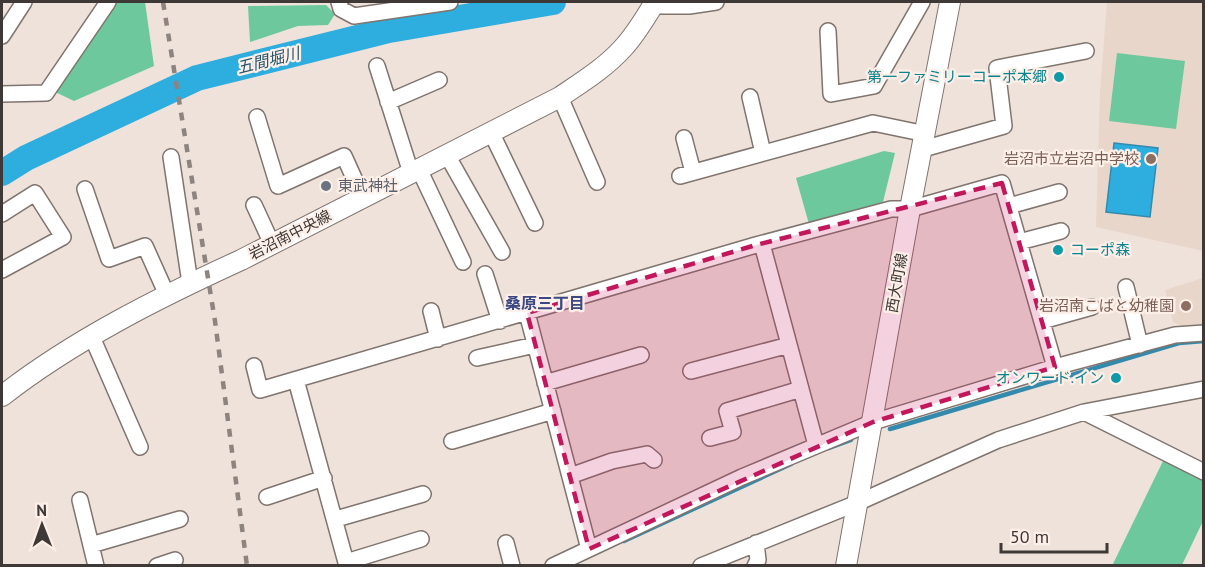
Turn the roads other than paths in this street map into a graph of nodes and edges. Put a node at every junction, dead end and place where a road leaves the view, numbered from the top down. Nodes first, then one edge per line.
1 (24, 2) edge
2 (108, 2) edge
3 (339, 2) edge
4 (450, 2) edge
5 (716, 2) edge
6 (922, 2) edge
7 (950, 2) edge
8 (654, 4) edge
9 (3, 29) edge
10 (828, 32) dead end
11 (1086, 51) dead end
12 (376, 66) dead end
13 (439, 80) dead end
14 (2, 94) edge
15 (750, 97) dead end
16 (560, 98) junction
17 (388, 102) junction
18 (257, 117) dead end
19 (491, 132) junction
20 (684, 138) dead end
21 (924, 141) junction
22 (763, 153) junction
23 (447, 155) junction
24 (171, 157) dead end
25 (415, 171) junction
26 (597, 182) dead end
27 (85, 189) dead end
28 (1059, 192) dead end
29 (363, 198) junction
30 (254, 205) dead end
31 (1009, 206) junction
32 (910, 209) junction
33 (2, 214) edge
34 (535, 223) dead end
35 (1061, 231) dead end
36 (1019, 242) junction
37 (272, 244) junction
38 (762, 244) junction
39 (502, 252) dead end
40 (463, 262) dead end
41 (2, 270) edge
42 (484, 274) dead end
43 (190, 283) junction
44 (1126, 286) dead end
45 (168, 295) junction
46 (1092, 307) dead end
47 (431, 310) dead end
48 (527, 313) junction
49 (500, 321) junction
50 (1042, 321) junction
51 (1203, 333) edge
52 (92, 337) junction
53 (438, 339) junction
54 (535, 345) junction
55 (789, 345) junction
56 (1140, 345) junction
57 (641, 356) dead end
58 (477, 358) dead end
59 (254, 366) dead end
60 (1055, 367) junction
61 (691, 371) dead end
62 (296, 380) junction
63 (545, 383) junction
64 (801, 389) junction
65 (1203, 389) edge
66 (2, 396) edge
67 (553, 411) junction
68 (1084, 412) junction
69 (873, 422) junction
70 (710, 438) dead end
71 (452, 441) dead end
72 (816, 446) junction
73 (140, 447) dead end
74 (654, 460) dead end
75 (1203, 472) edge
76 (570, 476) junction
77 (324, 478) junction
78 (423, 494) dead end
79 (267, 497) dead end
80 (80, 500) dead end
81 (857, 503) junction
82 (180, 519) dead end
83 (336, 519) junction
84 (421, 539) dead end
85 (506, 543) dead end
86 (756, 543) junction
87 (91, 545) junction
88 (589, 549) junction
89 (175, 560) dead end
90 (93, 564) edge
91 (346, 564) edge
92 (849, 565) edge
93 (157, 566) edge
94 (512, 566) edge
95 (553, 566) edge
96 (700, 566) edge
97 (755, 566) edge

1 - 9 street
2 - 14 street
3 - 4 street
5 - 8 street
6 - 10 street
7 - 21 street, 西大町線
8 - 16 street, 岩沼南中央線
11 - 21 street
12 - 17 street
13 - 17 street
15 - 22 street
16 - 19 street, 岩沼南中央線
16 - 26 street
17 - 25 street
18 - 29 street
19 - 23 street, 岩沼南中央線
19 - 34 street
20 - 22 street
21 - 22 street
21 - 32 street, 西大町線
23 - 25 street, 岩沼南中央線
23 - 39 street
24 - 43 street
25 - 29 street, 岩沼南中央線
25 - 40 street
27 - 45 street
28 - 31 street
29 - 37 street, 岩沼南中央線
30 - 37 street
31 - 32 street
31 - 36 street
32 - 38 street
32 - 69 street, 西大町線
33 - 41 street
35 - 36 street
36 - 50 street
37 - 43 street, 岩沼南中央線
38 - 48 street
38 - 55 street
42 - 49 street
43 - 45 street, 岩沼南中央線
44 - 56 street
45 - 52 street, 岩沼南中央線
46 - 50 street
47 - 53 street
48 - 49 street
48 - 54 street
49 - 53 street
50 - 60 street
51 - 56 street
52 - 66 street, 岩沼南中央線
52 - 73 street
53 - 62 street
54 - 58 street
54 - 63 street
55 - 61 street
55 - 64 street
56 - 60 street
57 - 63 street
59 - 62 street
60 - 69 street
62 - 77 street
63 - 67 street
64 - 70 street
64 - 72 street
65 - 68 street
67 - 71 street
67 - 76 street
68 - 75 street
68 - 81 street
69 - 72 street
69 - 81 street, 西大町線
72 - 88 street
74 - 76 street
76 - 88 street
77 - 79 street
77 - 83 street
78 - 83 street
80 - 87 street
81 - 86 street
81 - 92 street, 西大町線
82 - 87 street
83 - 91 street
84 - 91 street
85 - 94 street
86 - 96 street
86 - 97 street
87 - 90 street
88 - 95 street
89 - 93 street

